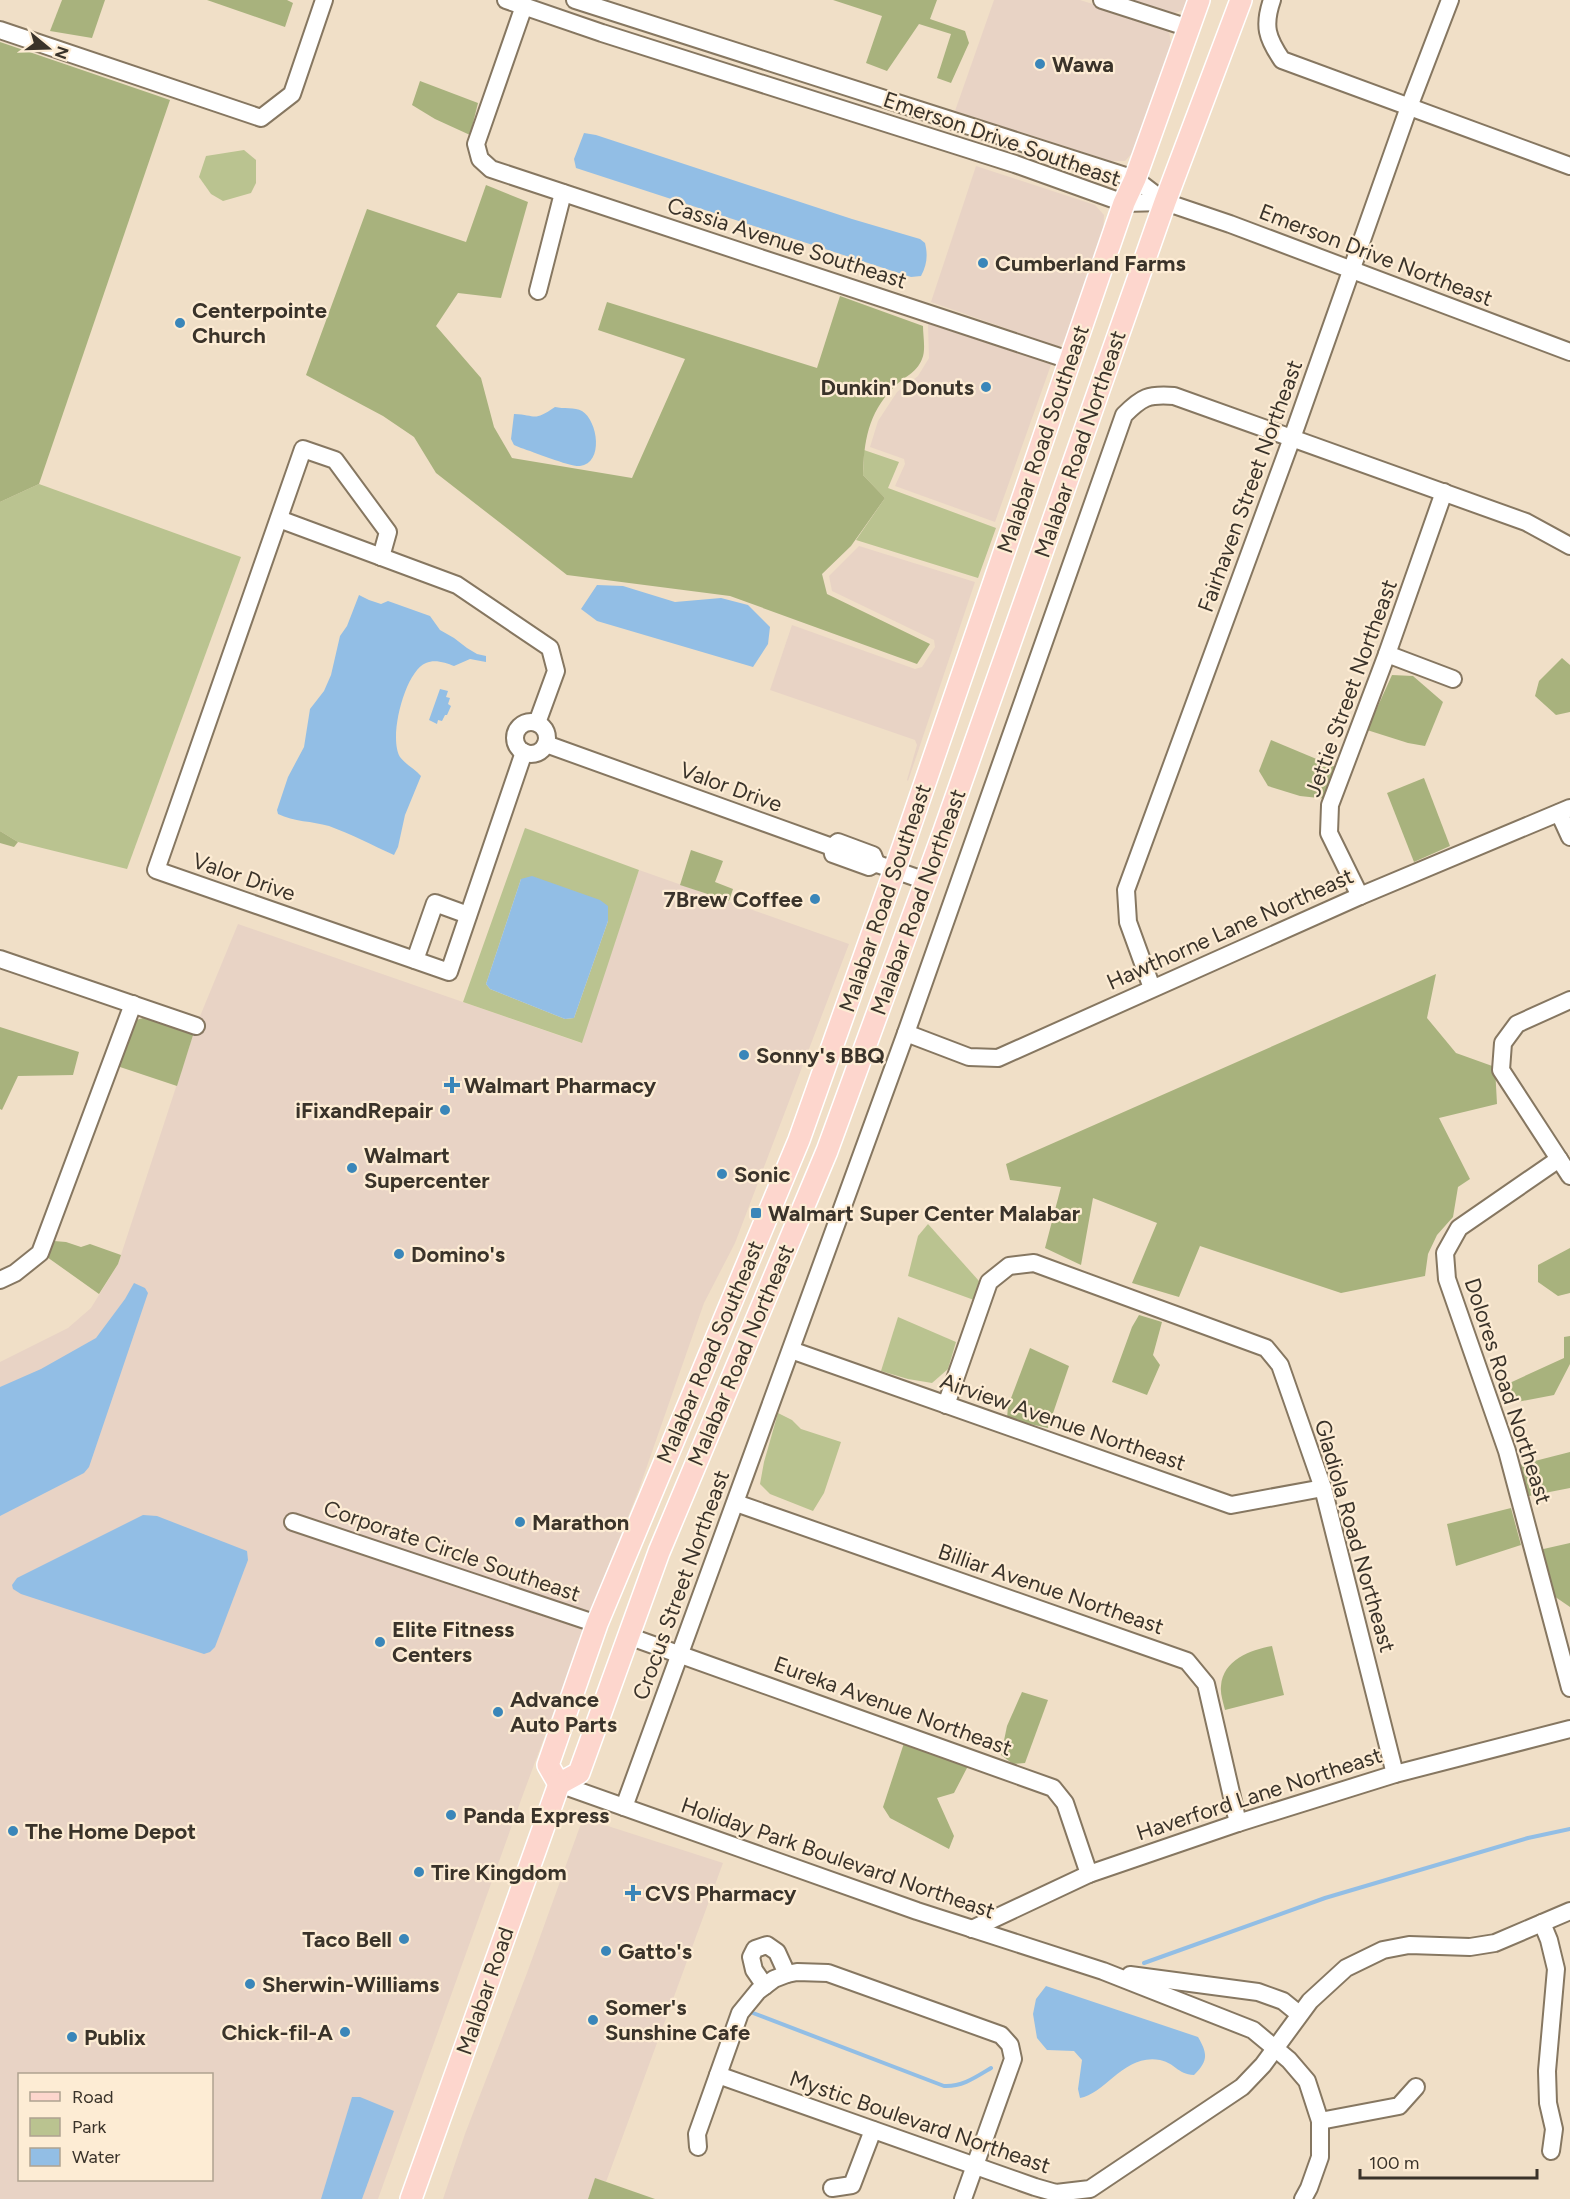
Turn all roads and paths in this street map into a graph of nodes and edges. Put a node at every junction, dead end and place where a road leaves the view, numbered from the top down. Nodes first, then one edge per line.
1 (324, 0) edge
2 (506, 0) edge
3 (575, 0) edge
4 (1102, 0) edge
5 (1199, 0) edge
6 (1241, 0) edge
7 (1272, 0) edge
8 (1450, 0) edge
9 (524, 6) junction
10 (611, 6) edge
11 (1189, 28) junction
12 (0, 30) edge
13 (602, 33) junction
14 (1409, 107) junction
15 (1570, 166) edge
16 (1135, 179) junction
17 (563, 193) junction
18 (1165, 202) junction
19 (1124, 204) junction
20 (1351, 270) junction
21 (538, 291) dead end
22 (1570, 352) edge
23 (1069, 360) junction
24 (1292, 438) junction
25 (1444, 492) junction
26 (279, 519) junction
27 (1570, 546) edge
28 (381, 557) junction
29 (1387, 654) junction
30 (966, 662) junction
31 (999, 673) junction
32 (1453, 679) dead end
33 (537, 723) junction
34 (546, 744) junction
35 (524, 752) junction
36 (1565, 810) edge
37 (1570, 837) edge
38 (886, 866) junction
39 (926, 881) junction
40 (1360, 896) junction
41 (468, 915) junction
42 (0, 960) edge
43 (414, 960) junction
44 (1152, 988) junction
45 (1570, 1000) edge
46 (133, 1004) junction
47 (196, 1026) dead end
48 (906, 1033) junction
49 (1559, 1159) junction
50 (1570, 1176) edge
51 (0, 1280) edge
52 (791, 1350) junction
53 (946, 1405) junction
54 (1323, 1488) junction
55 (736, 1503) junction
56 (643, 1513) junction
57 (293, 1522) dead end
58 (654, 1566) junction
59 (597, 1624) junction
60 (628, 1636) junction
61 (679, 1653) junction
62 (1570, 1688) edge
63 (1570, 1729) edge
64 (1395, 1774) junction
65 (559, 1784) junction
66 (624, 1807) junction
67 (1238, 1823) junction
68 (1089, 1874) junction
69 (1570, 1911) edge
70 (1542, 1923) junction
71 (972, 1929) junction
72 (1103, 1971) junction
73 (787, 1974) junction
74 (765, 1986) junction
75 (1299, 2014) junction
76 (1276, 2048) junction
77 (718, 2076) junction
78 (1416, 2087) dead end
79 (1320, 2121) junction
80 (873, 2130) junction
81 (698, 2147) dead end
82 (1551, 2151) dead end
83 (974, 2165) junction
84 (832, 2188) dead end
85 (1092, 2194) edge
86 (411, 2199) edge
87 (963, 2199) edge
88 (1303, 2199) edge

1 - 12 street
2 - 9 street, Emerson Drive Southeast
3 - 10 street, Emerson Drive Southeast
4 - 11 street
5 - 11 main road, Malabar Road Southeast
6 - 18 main road, Malabar Road Northeast
7 - 14 street
8 - 14 street, Fairhaven Street Northeast
9 - 13 street, Emerson Drive Southeast
9 - 17 street, Cassia Avenue Southeast
10 - 13 street
10 - 16 street, Emerson Drive Southeast
11 - 16 main road, Malabar Road Southeast
13 - 19 street, Emerson Drive Southeast
14 - 15 street
14 - 20 street, Fairhaven Street Northeast
16 - 18 street, Emerson Drive Southeast
16 - 19 main road, Malabar Road Southeast
17 - 21 street
17 - 23 street, Cassia Avenue Southeast
18 - 19 street, Emerson Drive Southeast
18 - 20 street, Emerson Drive Northeast
18 - 31 main road, Malabar Road Northeast
19 - 23 main road, Malabar Road Southeast
20 - 22 street, Emerson Drive Northeast
20 - 24 street, Fairhaven Street Northeast
23 - 30 main road, Malabar Road Southeast
24 - 25 street
24 - 44 street, Fairhaven Street Northeast
24 - 48 street, Crocus Street Northeast
25 - 27 street
25 - 29 street, Jettie Street Northeast
26 - 28 street
26 - 28 street, Valor Drive
26 - 43 street, Valor Drive
28 - 33 street
29 - 32 street
29 - 40 street, Jettie Street Northeast
30 - 31 main road
30 - 38 main road, Malabar Road Southeast
31 - 39 main road, Malabar Road Northeast
33 - 34 street
33 - 35 street, Valor Drive
34 - 35 street
34 - 38 street, Valor Drive
35 - 41 street, Valor Drive
36 - 37 street
36 - 40 street, Hawthorne Lane Northeast
38 - 39 street, Valor Drive
38 - 56 main road, Malabar Road Southeast
39 - 58 main road, Malabar Road Northeast
40 - 44 street, Hawthorne Lane Northeast
41 - 43 street
41 - 43 street, Valor Drive
42 - 46 street
44 - 48 street, Hawthorne Lane Northeast
45 - 49 street
46 - 47 street
46 - 51 street
48 - 52 street, Crocus Street Northeast
49 - 50 street
49 - 62 street, Dolores Road Northeast
52 - 53 street, Airview Avenue Northeast
52 - 55 street, Crocus Street Northeast
53 - 54 street, Airview Avenue Northeast
53 - 54 street, Gladiola Road Northeast
54 - 64 street, Gladiola Road Northeast
55 - 61 street, Crocus Street Northeast
55 - 67 street, Billiar Avenue Northeast
56 - 58 main road
56 - 59 main road, Malabar Road Southeast
57 - 59 street, Corporate Circle Southeast
58 - 60 main road, Malabar Road Northeast
59 - 65 main road, Malabar Road Southeast
60 - 61 street, Eureka Avenue Northeast
60 - 65 main road, Malabar Road Northeast
61 - 66 street, Crocus Street Northeast
61 - 68 street, Eureka Avenue Northeast
63 - 64 street, Haverford Lane Northeast
64 - 67 street, Haverford Lane Northeast
65 - 66 street, Holiday Park Boulevard Northeast
65 - 86 main road, Malabar Road
66 - 71 street, Holiday Park Boulevard Northeast
67 - 68 street, Haverford Lane Northeast
68 - 71 street, Haverford Lane Northeast
69 - 70 street
70 - 75 street
70 - 82 street
71 - 72 street, Holiday Park Boulevard Northeast
72 - 75 street, Holiday Park Boulevard Northeast
72 - 76 street, Holiday Park Boulevard Northeast
73 - 74 street
73 - 74 street
73 - 83 street
74 - 77 street
75 - 76 street
76 - 79 street, Holiday Park Boulevard Northeast
76 - 85 street, Mystic Boulevard Northeast
77 - 80 street, Mystic Boulevard Northeast
77 - 81 street
78 - 79 street
79 - 88 street, Holiday Park Boulevard Northeast
80 - 83 street, Mystic Boulevard Northeast
80 - 84 street
83 - 85 street, Mystic Boulevard Northeast
83 - 87 street

